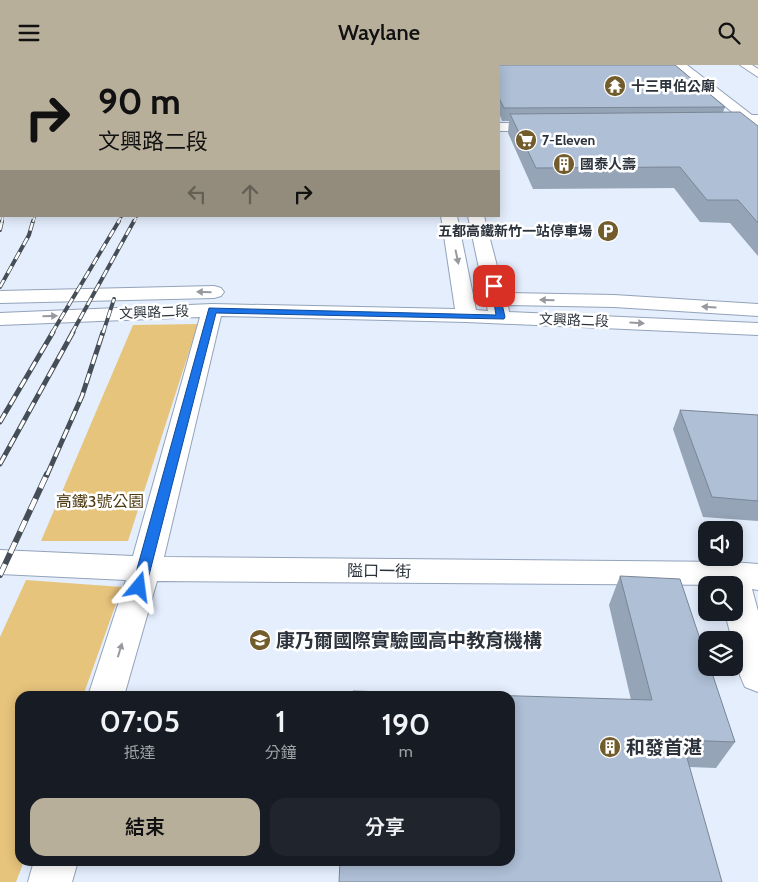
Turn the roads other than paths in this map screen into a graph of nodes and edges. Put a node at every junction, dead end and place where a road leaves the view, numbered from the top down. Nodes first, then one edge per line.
1 (680, 65) edge
2 (694, 65) edge
3 (745, 65) edge
4 (758, 74) edge
5 (500, 120) edge
6 (756, 122) edge
7 (701, 123) edge
8 (500, 127) edge
9 (448, 217) edge
10 (476, 217) edge
11 (10, 297) edge
12 (464, 307) junction
13 (499, 308) junction
14 (212, 310) junction
15 (758, 310) edge
16 (0, 319) edge
17 (758, 329) edge
18 (0, 562) edge
19 (145, 569) junction
20 (745, 576) edge
21 (758, 676) edge
22 (108, 691) edge
23 (55, 866) edge
24 (50, 882) edge

1 - 6 street
2 - 6 street
3 - 4 street
5 - 8 street
6 - 7 street
9 -> 12 street
10 - 13 street
12 -> 11 street, 文興路二段
11 - 16 street
12 - 13 street, 文興路二段
12 - 14 street, 文興路二段
15 -> 13 street, 文興路二段
13 -> 17 street, 文興路二段
16 -> 14 street, 文興路二段
14 - 19 street
18 - 19 street, 隘口一街
19 - 20 street, 隘口一街
22 -> 19 street
20 - 21 street
23 - 24 street

